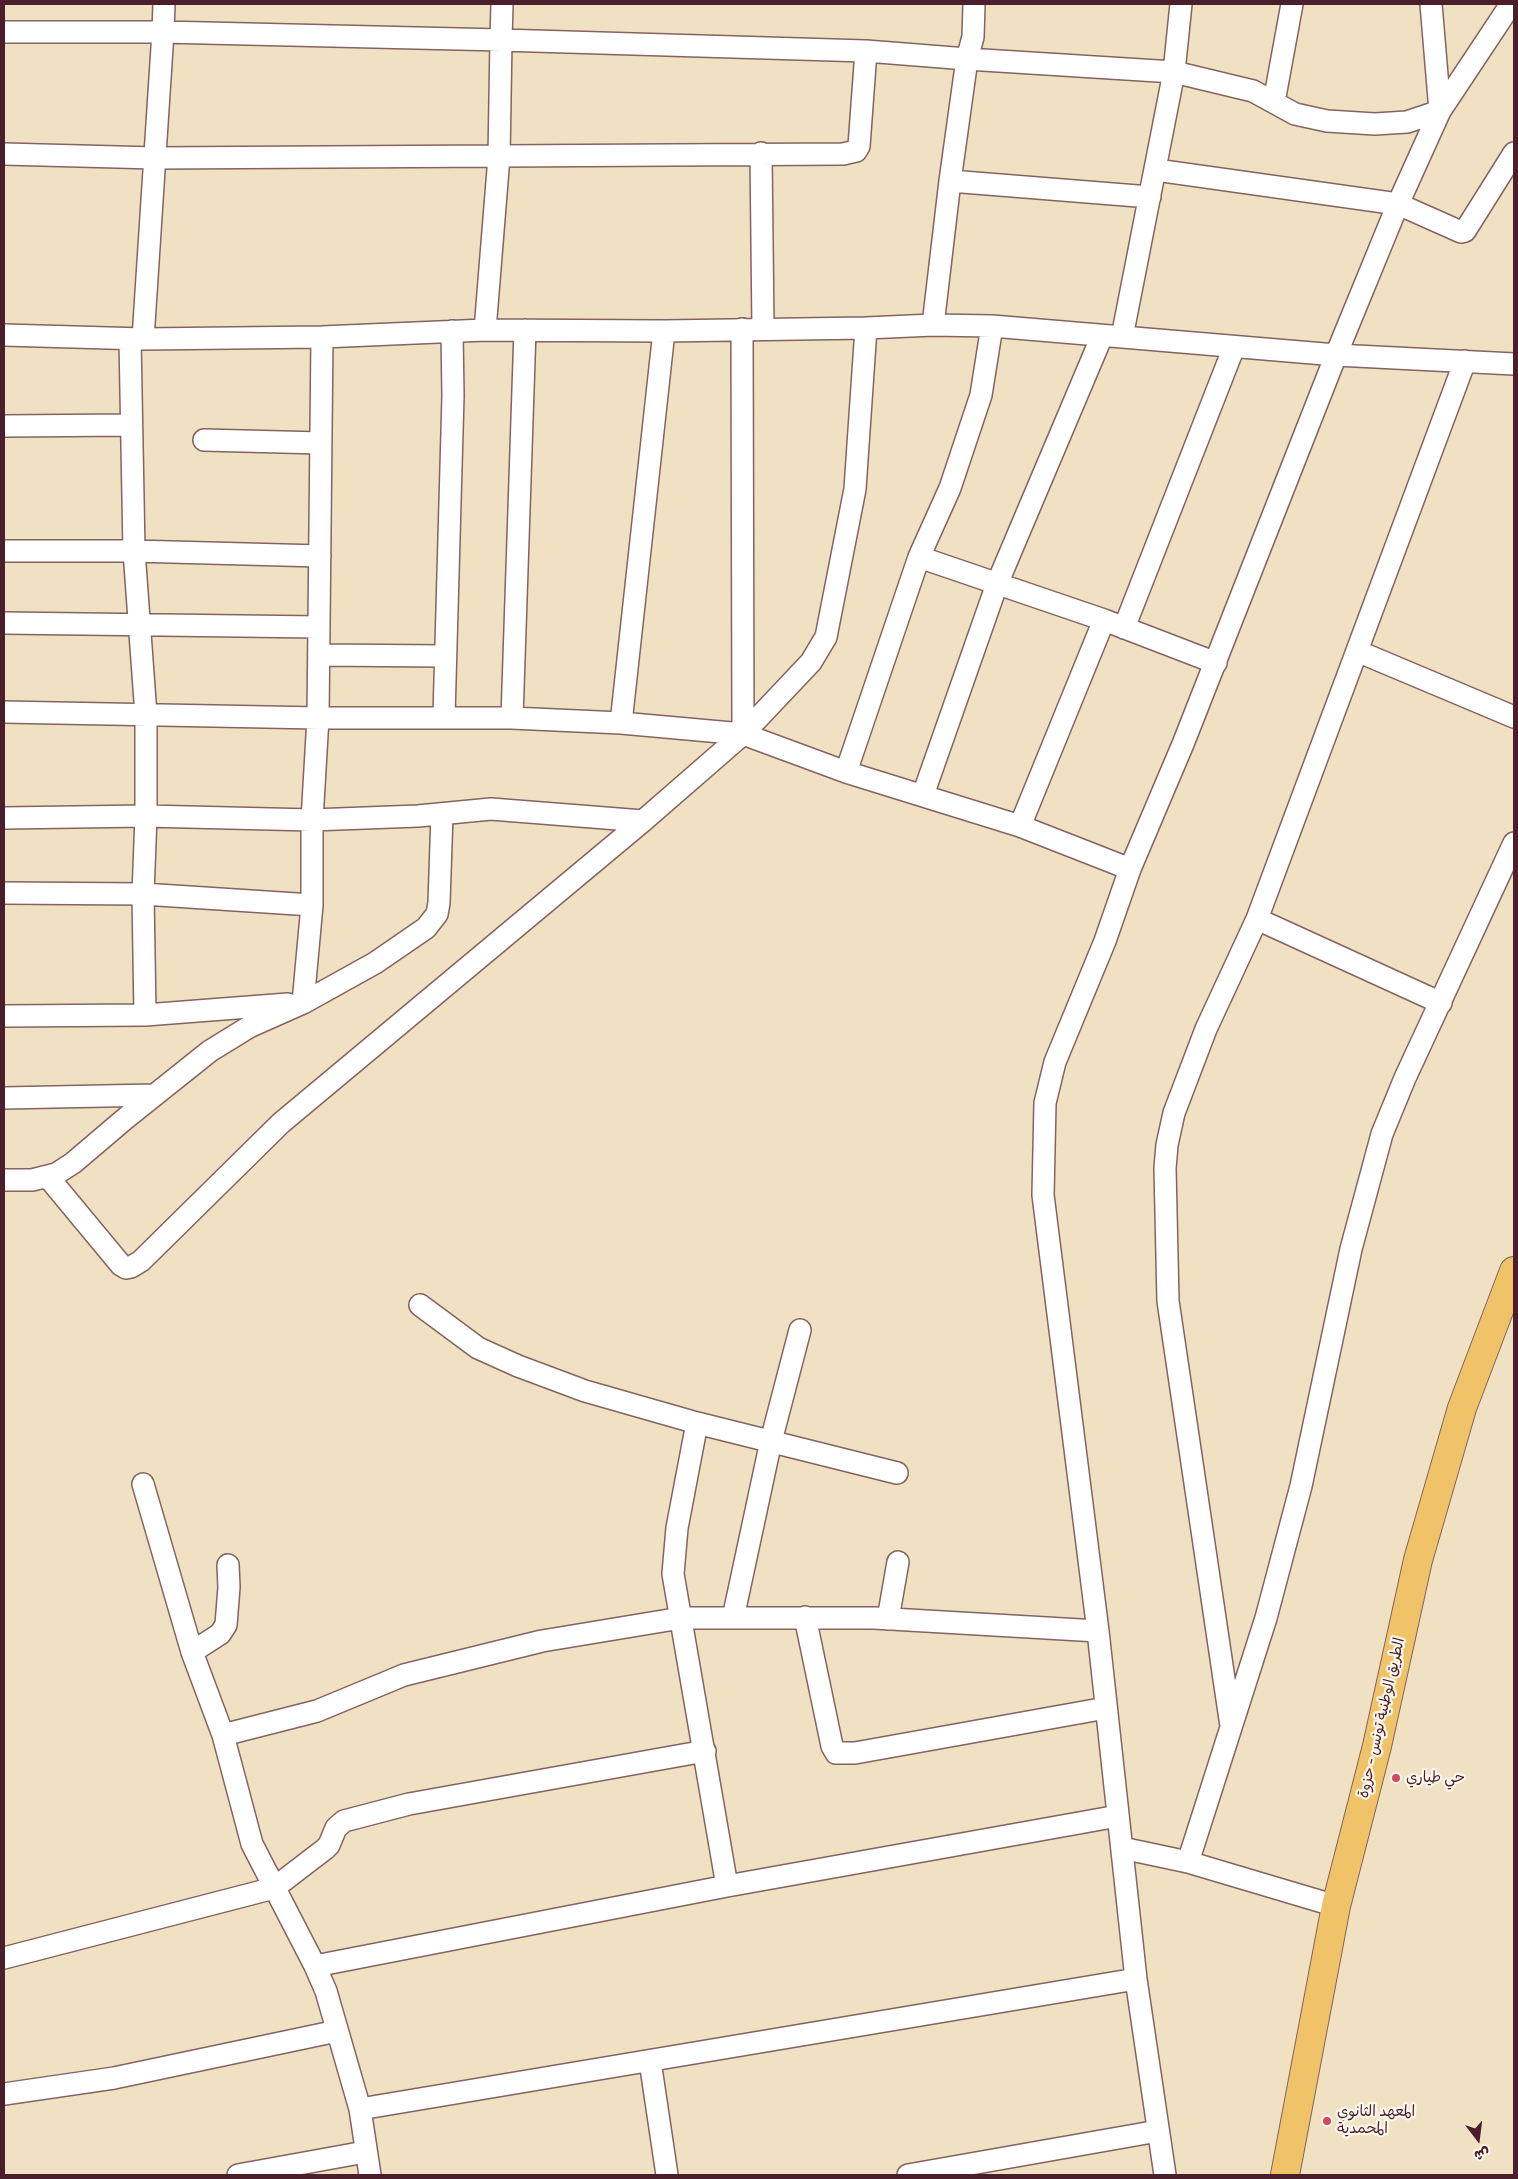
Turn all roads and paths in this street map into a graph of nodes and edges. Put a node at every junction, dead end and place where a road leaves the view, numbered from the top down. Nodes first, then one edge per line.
1 (164, 4) edge
2 (502, 4) edge
3 (974, 4) edge
4 (1181, 4) edge
5 (1292, 4) edge
6 (1432, 4) edge
7 (1511, 4) edge
8 (4, 32) edge
9 (163, 32) junction
10 (501, 40) junction
11 (866, 51) junction
12 (967, 59) junction
13 (1174, 72) junction
14 (1274, 102) junction
15 (1440, 111) junction
16 (1514, 153) edge
17 (4, 154) edge
18 (761, 154) junction
19 (499, 157) junction
20 (155, 158) junction
21 (1156, 170) junction
22 (950, 181) junction
23 (1150, 197) junction
24 (1398, 204) junction
25 (933, 325) junction
26 (992, 326) junction
27 (866, 328) junction
28 (753, 329) junction
29 (485, 330) junction
30 (525, 330) junction
31 (452, 331) junction
32 (664, 331) junction
33 (4, 335) edge
34 (1112, 336) junction
35 (322, 337) junction
36 (137, 339) junction
37 (1234, 347) junction
38 (1336, 355) junction
39 (1465, 362) junction
40 (1514, 364) edge
41 (130, 425) junction
42 (4, 426) edge
43 (204, 440) dead end
44 (321, 443) junction
45 (4, 551) edge
46 (134, 551) junction
47 (320, 556) junction
48 (919, 558) junction
49 (996, 584) junction
50 (1104, 620) junction
51 (4, 623) edge
52 (139, 624) junction
53 (319, 627) junction
54 (1124, 628) junction
55 (1357, 651) junction
56 (319, 655) junction
57 (446, 656) junction
58 (1216, 664) junction
59 (4, 712) edge
60 (146, 715) junction
61 (444, 716) junction
62 (1514, 717) edge
63 (318, 718) junction
64 (512, 718) junction
65 (621, 723) junction
66 (743, 734) junction
67 (846, 772) junction
68 (923, 795) junction
69 (442, 814) junction
70 (146, 816) junction
71 (4, 818) edge
72 (312, 820) junction
73 (643, 821) junction
74 (1020, 826) junction
75 (1514, 843) edge
76 (1130, 868) junction
77 (4, 893) edge
78 (142, 894) junction
79 (312, 905) junction
80 (1257, 919) junction
81 (1441, 1002) junction
82 (304, 1003) junction
83 (145, 1015) junction
84 (4, 1016) edge
85 (154, 1095) junction
86 (4, 1098) edge
87 (48, 1177) junction
88 (4, 1180) edge
89 (1514, 1271) edge
90 (420, 1306) dead end
91 (800, 1330) dead end
92 (697, 1423) junction
93 (771, 1441) junction
94 (898, 1472) dead end
95 (143, 1484) dead end
96 (898, 1562) dead end
97 (228, 1565) dead end
98 (805, 1617) junction
99 (681, 1618) junction
100 (733, 1618) junction
101 (888, 1619) junction
102 (1098, 1631) junction
103 (192, 1652) junction
104 (1106, 1708) junction
105 (1231, 1726) junction
106 (223, 1735) junction
107 (705, 1751) junction
108 (1118, 1816) junction
109 (1122, 1848) junction
110 (1188, 1862) junction
111 (727, 1886) junction
112 (274, 1888) junction
113 (1336, 1906) junction
114 (4, 1958) edge
115 (315, 1966) junction
116 (1136, 1979) junction
117 (337, 2031) junction
118 (650, 2061) junction
119 (4, 2094) edge
120 (360, 2109) junction
121 (1158, 2131) junction
122 (365, 2152) junction
123 (238, 2175) edge
124 (370, 2175) edge
125 (667, 2175) edge
126 (908, 2175) edge
127 (1165, 2175) edge
128 (1285, 2175) edge

1 - 9 street
2 - 10 street
3 - 12 street
4 - 13 street
5 - 14 street
6 - 15 street
7 - 15 street
8 - 9 street
9 - 10 street
9 - 20 street
10 - 11 street
10 - 19 street
11 - 12 street
11 - 18 street
12 - 13 street
12 - 22 street
13 - 14 street
13 - 21 street
14 - 15 street
15 - 24 street
16 - 24 street
17 - 20 street
18 - 19 street
18 - 28 street
19 - 20 street
19 - 29 street
20 - 36 street
21 - 23 street
21 - 24 street
22 - 23 street
22 - 25 street
23 - 34 street
24 - 38 street
25 - 26 street
25 - 27 street
26 - 34 street
26 - 48 street
27 - 28 street
27 - 66 street
28 - 32 street
28 - 66 street
29 - 30 street
29 - 31 street
30 - 32 street
30 - 64 street
31 - 35 street
31 - 57 street
32 - 65 street
33 - 36 street
34 - 37 street
34 - 49 street
35 - 36 street
35 - 44 street
36 - 41 street
37 - 38 street
37 - 54 street
38 - 39 street
38 - 58 street
39 - 40 street
39 - 55 street
41 - 42 street
41 - 46 street
43 - 44 street
44 - 47 street
45 - 46 street
46 - 47 street
46 - 52 street
47 - 53 street
48 - 49 street
48 - 67 street
49 - 50 street
49 - 68 street
50 - 54 street
50 - 74 street
51 - 52 street
52 - 53 street
52 - 60 street
53 - 56 street
54 - 58 street
55 - 62 street
55 - 80 street
56 - 57 street
56 - 63 street
57 - 61 street
58 - 76 street
59 - 60 street
60 - 63 street
60 - 70 street
61 - 63 street
61 - 64 street
63 - 72 street
64 - 65 street
65 - 66 street
66 - 67 street
66 - 73 street
67 - 68 street
68 - 74 street
69 - 72 street
69 - 73 street
69 - 82 street
70 - 71 street
70 - 72 street
70 - 78 street
72 - 79 street
73 - 87 street
74 - 76 street
75 - 81 street
76 - 102 street
77 - 78 street
78 - 79 street
78 - 83 street
79 - 82 street
80 - 81 street
80 - 105 street
81 - 105 street
82 - 83 street
82 - 85 street
83 - 84 street
85 - 86 street
85 - 87 street
87 - 88 street
89 - 113 main road, الطريق الوطنية تونس - حزوة
90 - 92 street
91 - 93 street
92 - 93 street
92 - 99 street
93 - 94 street
93 - 100 street
95 - 103 street
96 - 101 street
97 - 103 street
98 - 100 street
98 - 101 street
98 - 104 street
99 - 100 street
99 - 106 street
99 - 107 street
101 - 102 street
102 - 104 street
103 - 106 street
104 - 108 street
105 - 110 street
106 - 112 street
107 - 111 street
107 - 112 street
108 - 109 street
108 - 111 street
109 - 110 street
109 - 116 street
110 - 113 street
111 - 115 street
112 - 114 street
112 - 115 street
113 - 128 main road, الطريق الوطنية تونس - حزوة
115 - 117 street
116 - 118 street
116 - 121 street
117 - 119 street
117 - 120 street
118 - 120 street
118 - 125 street
120 - 122 street
121 - 126 street
121 - 127 street
122 - 123 street
122 - 124 street

